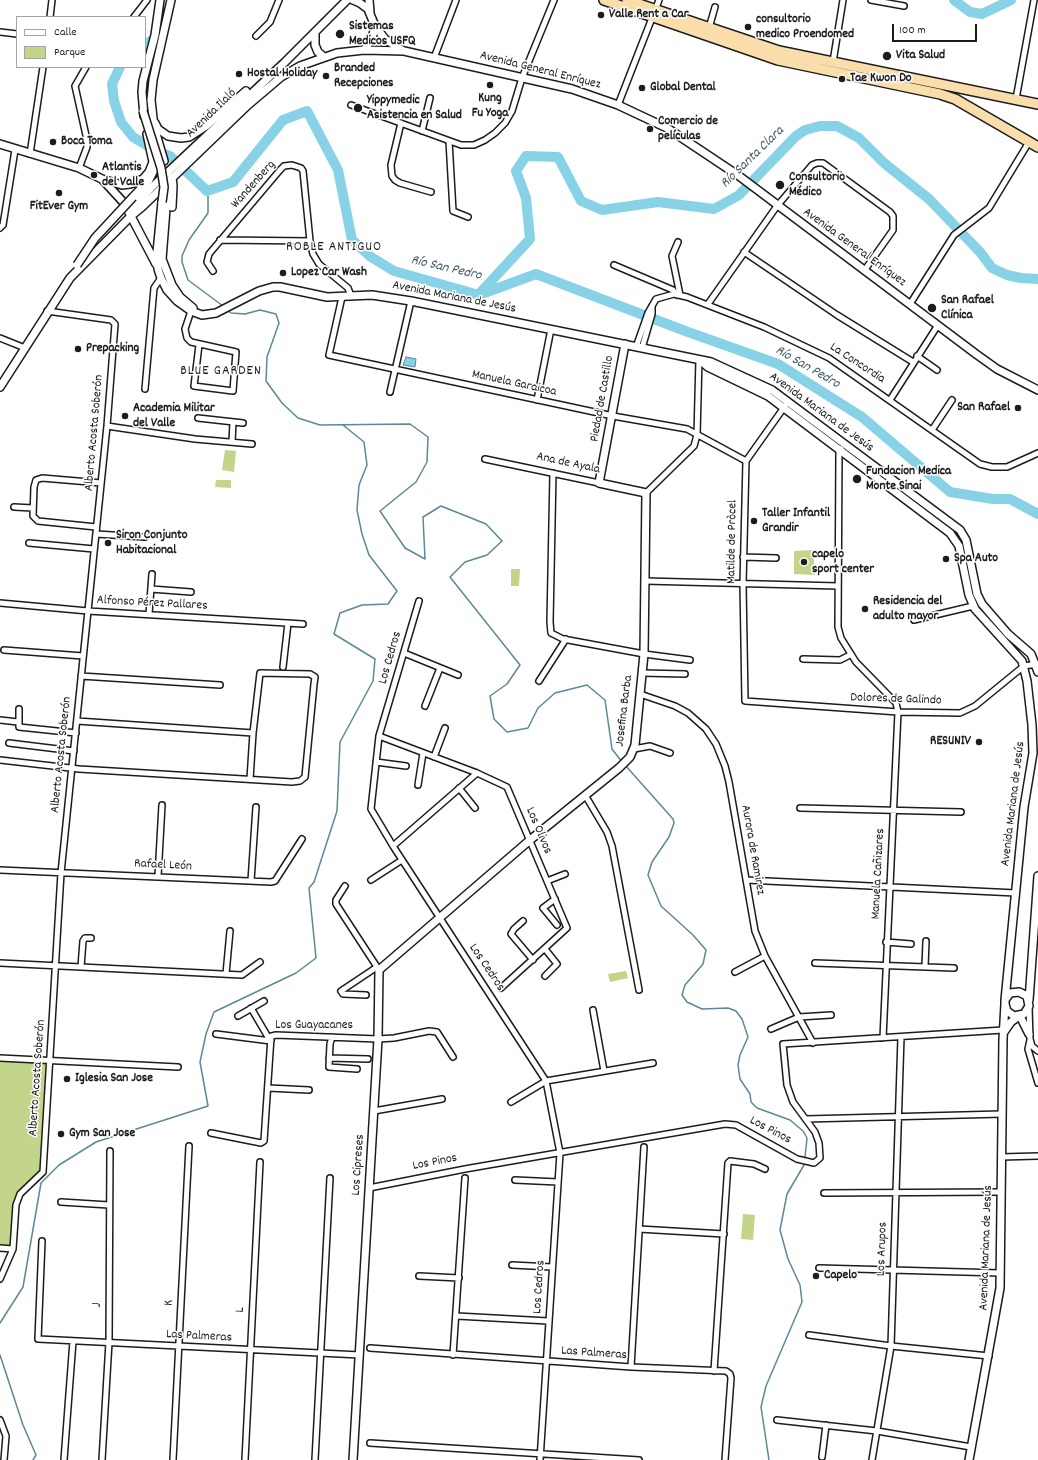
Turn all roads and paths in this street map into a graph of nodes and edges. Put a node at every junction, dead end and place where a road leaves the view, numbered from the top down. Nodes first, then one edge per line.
1 (52, 0) edge
2 (147, 0) edge
3 (279, 0) edge
4 (348, 0) edge
5 (369, 0) edge
6 (456, 0) edge
7 (554, 0) edge
8 (604, 0) edge
9 (627, 0) edge
10 (659, 0) edge
11 (843, 0) edge
12 (871, 0) edge
13 (1034, 0) edge
14 (160, 1) edge
15 (171, 2) edge
16 (904, 6) dead end
17 (715, 7) dead end
18 (370, 13) junction
19 (654, 14) junction
20 (50, 16) edge
21 (135, 16) edge
22 (375, 26) junction
23 (709, 28) junction
24 (0, 32) edge
25 (315, 33) junction
26 (16, 34) edge
27 (256, 36) dead end
28 (364, 50) junction
29 (404, 51) junction
30 (324, 57) junction
31 (434, 58) junction
32 (833, 62) junction
33 (43, 68) edge
34 (85, 68) edge
35 (272, 74) junction
36 (522, 78) junction
37 (430, 98) dead end
38 (1016, 100) junction
39 (1038, 104) edge
40 (351, 105) dead end
41 (618, 105) junction
42 (143, 111) junction
43 (152, 118) junction
44 (401, 123) junction
45 (422, 131) junction
46 (449, 141) junction
47 (1029, 142) junction
48 (0, 144) edge
49 (1038, 147) edge
50 (15, 150) junction
51 (193, 152) junction
52 (30, 154) junction
53 (158, 156) junction
54 (79, 168) junction
55 (173, 173) junction
56 (102, 179) junction
57 (431, 192) dead end
58 (777, 206) junction
59 (130, 216) junction
60 (468, 217) dead end
61 (0, 228) edge
62 (220, 240) junction
63 (310, 240) junction
64 (678, 242) dead end
65 (159, 252) junction
66 (744, 252) junction
67 (614, 265) dead end
68 (158, 269) junction
69 (213, 271) dead end
70 (864, 271) junction
71 (70, 278) junction
72 (161, 278) junction
73 (679, 295) junction
74 (351, 296) junction
75 (342, 297) junction
76 (411, 301) junction
77 (185, 302) junction
78 (708, 304) junction
79 (910, 304) junction
80 (47, 311) junction
81 (191, 311) junction
82 (207, 315) junction
83 (938, 325) junction
84 (551, 329) junction
85 (0, 338) edge
86 (625, 344) junction
87 (199, 345) junction
88 (639, 347) junction
89 (25, 348) junction
90 (917, 356) junction
91 (699, 360) junction
92 (913, 362) junction
93 (395, 369) junction
94 (937, 370) dead end
95 (0, 387) edge
96 (145, 389) dead end
97 (1038, 390) edge
98 (390, 392) dead end
99 (537, 400) junction
100 (890, 400) junction
101 (952, 400) dead end
102 (788, 402) junction
103 (783, 409) junction
104 (613, 416) junction
105 (198, 418) dead end
106 (233, 422) junction
107 (243, 423) dead end
108 (107, 426) junction
109 (932, 430) junction
110 (697, 435) junction
111 (232, 442) junction
112 (252, 444) dead end
113 (845, 444) junction
114 (839, 451) junction
115 (1038, 453) edge
116 (485, 459) dead end
117 (746, 461) junction
118 (553, 473) junction
119 (599, 482) junction
120 (101, 483) junction
121 (646, 493) junction
122 (14, 506) dead end
123 (34, 508) junction
124 (96, 527) junction
125 (96, 534) junction
126 (963, 534) junction
127 (145, 537) dead end
128 (956, 540) junction
129 (29, 543) dead end
130 (94, 549) junction
131 (743, 557) junction
132 (776, 558) dead end
133 (152, 574) dead end
134 (645, 581) junction
135 (743, 584) junction
136 (838, 586) junction
137 (151, 589) junction
138 (191, 592) dead end
139 (419, 601) dead end
140 (0, 604) edge
141 (973, 606) junction
142 (88, 612) junction
143 (149, 614) junction
144 (914, 620) dead end
145 (288, 623) junction
146 (303, 624) dead end
147 (566, 639) junction
148 (4, 650) dead end
149 (404, 653) junction
150 (644, 654) junction
151 (850, 655) junction
152 (83, 656) junction
153 (803, 659) dead end
154 (690, 660) dead end
155 (1037, 664) edge
156 (1024, 666) junction
157 (283, 668) dead end
158 (440, 668) junction
159 (1038, 672) edge
160 (642, 674) junction
161 (685, 674) dead end
162 (458, 675) dead end
163 (81, 676) junction
164 (539, 681) dead end
165 (220, 685) dead end
166 (640, 694) junction
167 (743, 697) joint
168 (426, 706) dead end
169 (19, 709) dead end
170 (898, 712) junction
171 (0, 720) edge
172 (77, 721) junction
173 (18, 722) junction
174 (445, 728) dead end
175 (253, 733) junction
176 (76, 734) junction
177 (380, 736) junction
178 (10, 743) dead end
179 (634, 749) junction
180 (74, 751) junction
181 (423, 753) junction
182 (670, 753) dead end
183 (434, 757) junction
184 (0, 760) edge
185 (376, 762) junction
186 (406, 766) dead end
187 (71, 768) junction
188 (477, 773) junction
189 (250, 779) junction
190 (418, 785) dead end
191 (459, 788) junction
192 (585, 795) junction
193 (162, 805) dead end
194 (256, 807) dead end
195 (475, 808) dead end
196 (800, 808) dead end
197 (893, 810) junction
198 (961, 812) dead end
199 (302, 839) dead end
200 (530, 840) junction
201 (393, 846) junction
202 (402, 860) junction
203 (0, 870) edge
204 (61, 873) junction
205 (565, 874) dead end
206 (158, 876) junction
207 (1038, 876) edge
208 (371, 880) dead end
209 (746, 880) junction
210 (250, 881) junction
211 (547, 881) junction
212 (345, 886) dead end
213 (889, 888) junction
214 (1016, 893) junction
215 (555, 899) junction
216 (440, 918) junction
217 (523, 921) dead end
218 (557, 925) dead end
219 (230, 931) dead end
220 (91, 938) dead end
221 (926, 941) dead end
222 (886, 942) junction
223 (911, 944) dead end
224 (545, 948) junction
225 (765, 956) junction
226 (533, 960) junction
227 (260, 962) dead end
228 (0, 963) edge
229 (815, 963) dead end
230 (56, 966) junction
231 (885, 966) junction
232 (81, 967) junction
233 (925, 967) junction
234 (954, 968) dead end
235 (378, 969) junction
236 (734, 972) dead end
237 (226, 974) junction
238 (545, 976) dead end
239 (501, 988) dead end
240 (638, 990) dead end
241 (366, 995) dead end
242 (264, 1001) dead end
243 (1005, 1002) junction
244 (1029, 1003) junction
245 (251, 1008) junction
246 (593, 1010) dead end
247 (831, 1015) dead end
248 (238, 1016) dead end
249 (1019, 1016) junction
250 (799, 1017) junction
251 (771, 1029) dead end
252 (1003, 1032) junction
253 (216, 1034) dead end
254 (332, 1037) junction
255 (901, 1037) junction
256 (1029, 1037) junction
257 (883, 1038) junction
258 (270, 1039) junction
259 (378, 1039) junction
260 (814, 1043) junction
261 (1038, 1051) edge
262 (453, 1057) dead end
263 (0, 1058) edge
264 (329, 1058) junction
265 (368, 1059) dead end
266 (50, 1061) junction
267 (653, 1063) dead end
268 (178, 1067) dead end
269 (357, 1069) dead end
270 (604, 1071) junction
271 (546, 1081) junction
272 (1038, 1083) edge
273 (268, 1088) junction
274 (309, 1090) dead end
275 (442, 1099) dead end
276 (511, 1102) dead end
277 (374, 1111) junction
278 (1002, 1114) junction
279 (898, 1117) junction
280 (806, 1119) junction
281 (211, 1133) dead end
282 (189, 1146) dead end
283 (644, 1147) dead end
284 (110, 1150) dead end
285 (560, 1153) junction
286 (1038, 1156) edge
287 (1002, 1157) junction
288 (260, 1162) dead end
289 (765, 1169) dead end
290 (330, 1178) dead end
291 (465, 1178) dead end
292 (515, 1180) dead end
293 (558, 1182) junction
294 (369, 1188) junction
295 (1001, 1192) junction
296 (824, 1193) dead end
297 (896, 1194) junction
298 (61, 1202) dead end
299 (109, 1205) junction
300 (639, 1229) junction
301 (724, 1234) junction
302 (42, 1241) dead end
303 (0, 1248) edge
304 (13, 1249) junction
305 (512, 1265) dead end
306 (552, 1267) junction
307 (819, 1268) dead end
308 (893, 1270) junction
309 (1000, 1273) junction
310 (419, 1276) dead end
311 (459, 1278) junction
312 (0, 1279) edge
313 (457, 1316) junction
314 (548, 1322) junction
315 (809, 1335) dead end
316 (73, 1341) junction
317 (109, 1342) junction
318 (179, 1346) junction
319 (891, 1346) junction
320 (370, 1348) dead end
321 (250, 1350) junction
322 (320, 1354) junction
323 (360, 1354) junction
324 (453, 1355) junction
325 (989, 1356) junction
326 (546, 1362) junction
327 (631, 1367) junction
328 (714, 1370) junction
329 (0, 1420) edge
330 (777, 1420) dead end
331 (826, 1425) junction
332 (877, 1431) junction
333 (0, 1436) edge
334 (6, 1436) junction
335 (370, 1443) dead end
336 (971, 1447) junction
337 (540, 1454) junction
338 (822, 1457) dead end
339 (4, 1460) edge
340 (64, 1460) edge
341 (102, 1460) edge
342 (173, 1460) edge
343 (245, 1460) edge
344 (315, 1460) edge
345 (354, 1460) edge
346 (540, 1460) edge
347 (640, 1460) edge
348 (725, 1460) edge
349 (872, 1460) edge
350 (969, 1460) edge

1 - 20 street
2 - 21 street
3 - 27 street
4 - 18 street
4 - 25 street, Avenida Ilaló
5 - 18 street
6 - 31 street
7 - 36 street
8 - 19 highway
9 - 19 highway
10 - 19 street
11 - 32 street
12 - 16 street
13 - 38 street
14 - 42 street
15 - 43 street
17 - 23 street
18 - 22 street
19 - 23 highway
19 - 41 street
19 - 47 highway
22 - 28 street
22 - 29 street, Avenida General Enríquez
23 - 32 highway
24 - 26 street
25 - 30 street
25 - 35 street, Avenida Ilaló
28 - 29 street, Avenida General Enríquez
28 - 30 street, Avenida Ilaló
29 - 31 street, Avenida General Enríquez
30 - 51 street, Avenida Ilaló
31 - 36 street, Avenida General Enríquez
32 - 38 highway
33 - 52 street
34 - 54 street
35 - 43 street
35 - 51 street, Avenida Ilaló
36 - 41 street, Avenida General Enríquez
36 - 46 street
37 - 45 street
38 - 39 highway
40 - 44 street
41 - 58 street, Avenida General Enríquez
42 - 53 street, bridge
42 - 56 street, bridge
43 - 65 street
44 - 45 street
44 - 57 street
45 - 46 street
46 - 60 street
47 - 49 highway
47 - 79 street
48 - 50 street
50 - 52 street
50 - 61 street
51 - 55 street, Avenida Ilaló
52 - 54 street
53 - 65 street, bridge
53 - 71 street, bridge
54 - 56 street
55 - 59 street, Avenida Ilaló
55 - 77 street
56 - 59 street
58 - 66 street
58 - 70 street, Avenida General Enríquez
58 - 70 street
59 - 68 street
59 - 71 street, Avenida Ilaló
62 - 63 street
62 - 63 street, Wandenberg
62 - 69 street, Wandenberg
63 - 74 street, Wandenberg
64 - 73 street
65 - 68 street
65 - 77 street
66 - 78 street
66 - 92 street
67 - 73 street
68 - 72 street
70 - 79 street, Avenida General Enríquez
71 - 80 street, Avenida Ilaló
72 - 81 street
72 - 96 street
73 - 78 street, La Concordia
73 - 88 street, La Concordia
74 - 75 street, Avenida Mariana de Jesús
74 - 76 street, Avenida Mariana de Jesús
75 - 82 street, Avenida Mariana de Jesús
75 - 93 street, Manuela Garaicoa
76 - 84 street, Avenida Mariana de Jesús
76 - 93 street
77 - 82 street
78 - 100 street, La Concordia
79 - 83 street, Avenida General Enríquez
80 - 89 street, Avenida Ilaló
80 - 108 street, Alberto Acosta Soberón
81 - 82 street
81 - 87 street
83 - 90 street
83 - 97 street, Avenida General Enríquez
84 - 86 street, Avenida Mariana de Jesús
84 - 99 street
85 - 89 street
86 - 88 street, Avenida Mariana de Jesús
86 - 104 street, Piedad de Castillo
87 - 87 street
88 - 91 street, Avenida Mariana de Jesús
89 - 95 street, Avenida Ilaló
90 - 92 street
90 - 94 street
91 - 102 street, Avenida Mariana de Jesús
91 - 103 street, Avenida Mariana de Jesús
91 - 110 street
92 - 100 street
93 - 98 street
93 - 99 street, Manuela Garaicoa
99 - 104 street, Manuela Garaicoa
100 - 109 street, La Concordia
101 - 109 street
102 - 103 street
102 - 113 street, Avenida Mariana de Jesús
103 - 114 street, Avenida Mariana de Jesús
103 - 117 street
104 - 110 street, Manuela Garaicoa
104 - 119 street, Piedad de Castillo
105 - 106 street
106 - 107 street
106 - 111 street
108 - 111 street
108 - 120 street, Alberto Acosta Soberón
109 - 115 street, La Concordia
110 - 117 street, Manuela Garaicoa
110 - 121 street
111 - 112 street
113 - 114 street
113 - 126 street, Avenida Mariana de Jesús
114 - 128 street, Avenida Mariana de Jesús
114 - 136 street
116 - 118 street, Ana de Ayala
117 - 131 street, Matilde de Pròcel
118 - 119 street, Ana de Ayala
118 - 147 street
119 - 121 street, Ana de Ayala
120 - 123 street
120 - 124 street, Alberto Acosta Soberón
121 - 134 street, Josefina Barba
122 - 123 street
123 - 124 street
124 - 125 street, Alberto Acosta Soberón
125 - 127 street
125 - 130 street, Alberto Acosta Soberón
126 - 128 street
126 - 155 street
128 - 141 street, Avenida Mariana de Jesús
129 - 130 street
130 - 142 street, Alberto Acosta Soberón
131 - 132 street
131 - 135 street, Matilde de Pròcel
133 - 137 street
134 - 135 street
134 - 150 street, Josefina Barba
135 - 136 street
135 - 167 street, Matilde de Pròcel
136 - 151 street
137 - 138 street
137 - 143 street
139 - 149 street, Los Cedros
140 - 142 street, Alfonso Pérez Pallares
141 - 144 street
141 - 156 street, Avenida Mariana de Jesús
142 - 143 street, Alfonso Pérez Pallares
142 - 152 street, Alberto Acosta Soberón
143 - 145 street, Alfonso Pérez Pallares
145 - 146 street, Alfonso Pérez Pallares
145 - 157 street
147 - 150 street
147 - 164 street
148 - 152 street
149 - 158 street
149 - 177 street, Los Cedros
150 - 154 street
150 - 160 street, Josefina Barba
151 - 153 street
151 - 170 street
152 - 163 street, Alberto Acosta Soberón
155 - 156 street, Dolores de Galindo
155 - 159 street
156 - 170 street, Dolores de Galindo
156 - 214 street, Avenida Mariana de Jesús
158 - 162 street
158 - 168 street
160 - 161 street
160 - 166 street, Josefina Barba
163 - 165 street
163 - 172 street, Alberto Acosta Soberón
166 - 179 street, Josefina Barba
166 - 209 street, Aurora de Ramirez
167 - 170 street, Dolores de Galindo
169 - 173 street
170 - 197 street, Manuela Cañizares
171 - 173 street
172 - 175 street
172 - 176 street, Alberto Acosta Soberón
173 - 176 street
174 - 183 street
175 - 189 street
175 - 189 street
176 - 180 street, Alberto Acosta Soberón
177 - 181 street, Los Olivos
177 - 185 street, Los Cedros
178 - 180 street
179 - 182 street
179 - 192 street, Josefina Barba
180 - 187 street, Alberto Acosta Soberón
181 - 183 street, Los Olivos
181 - 190 street
183 - 188 street, Los Olivos
184 - 187 street
185 - 186 street
185 - 201 street, Los Cedros
187 - 189 street
187 - 204 street, Alberto Acosta Soberón
188 - 191 street
188 - 200 street, Los Olivos
191 - 195 street
191 - 201 street
192 - 200 street, Josefina Barba
192 - 240 street
193 - 206 street
194 - 210 street
196 - 197 street
197 - 198 street
197 - 213 street, Manuela Cañizares
199 - 210 street, Rafael León
200 - 211 street, Los Olivos
200 - 216 street, Josefina Barba
201 - 202 street, Los Cedros
202 - 208 street
202 - 216 street, Los Cedros
203 - 204 street, Rafael León
204 - 206 street, Rafael León
204 - 230 street, Alberto Acosta Soberón
205 - 211 street
206 - 210 street, Rafael León
207 - 244 street
209 - 213 street
209 - 225 street, Aurora de Ramirez
211 - 215 street, Los Olivos
212 - 235 street
213 - 214 street
213 - 222 street, Manuela Cañizares
214 - 243 street, Avenida Mariana de Jesús
215 - 218 street
215 - 224 street, Los Olivos
216 - 235 street, Josefina Barba
216 - 271 street, Los Cedros
217 - 226 street
219 - 237 street
220 - 232 street
221 - 233 street
222 - 223 street
222 - 231 street, Manuela Cañizares
224 - 226 street, Los Olivos
224 - 238 street
225 - 236 street
225 - 250 street, Aurora de Ramirez
226 - 239 street, Los Olivos
227 - 237 street
228 - 230 street
229 - 231 street
230 - 232 street
230 - 266 street, Alberto Acosta Soberón
231 - 233 street
231 - 257 street, Manuela Cañizares
232 - 237 street
233 - 234 street
235 - 241 street
235 - 259 street, Los Cipreses
242 - 245 street
243 - 244 street
243 - 249 street
243 - 252 street, Avenida Mariana de Jesús
244 - 249 street
244 - 256 street
245 - 248 street
245 - 258 street
246 - 270 street
247 - 250 street
249 - 252 street
249 - 256 street
250 - 251 street
250 - 260 street, Aurora de Ramirez
252 - 255 street, Los Pinos
252 - 278 street, Avenida Mariana de Jesús
253 - 258 street
254 - 258 street, Los Guayacanes
254 - 259 street, Los Guayacanes
254 - 264 street
255 - 257 street, Los Pinos
255 - 279 street, Los Arupos
256 - 261 street
256 - 272 street
257 - 260 street, Los Pinos
258 - 273 street, Los Guayacanes
259 - 262 street, Los Guayacanes
259 - 277 street, Los Cipreses
260 - 280 street, Los Pinos
263 - 266 street
264 - 265 street
264 - 269 street
266 - 268 street
266 - 304 street, Alberto Acosta Soberón
267 - 270 street
270 - 271 street
271 - 276 street
271 - 285 street, Los Cedros
273 - 274 street
273 - 281 street, Los Guayacanes
275 - 277 street
277 - 294 street, Los Cipreses
278 - 279 street
278 - 287 street, Avenida Mariana de Jesús
279 - 280 street
279 - 297 street, Los Arupos
280 - 285 street, Los Pinos
282 - 318 street, K
283 - 300 street
284 - 299 street, J
285 - 293 street, Los Cedros
285 - 294 street, Los Pinos
286 - 287 street
287 - 295 street, Avenida Mariana de Jesús
288 - 321 street, L
289 - 301 street
290 - 322 street
291 - 311 street
292 - 293 street
293 - 306 street, Los Cedros
294 - 323 street, Los Cipreses
295 - 297 street
295 - 309 street, Avenida Mariana de Jesús
296 - 297 street
297 - 308 street, Los Arupos
298 - 299 street
299 - 317 street, J
300 - 301 street
300 - 327 street
301 - 328 street
302 - 316 street, Las Palmeras
303 - 304 street
304 - 312 street, Alberto Acosta Soberón
305 - 306 street
306 - 314 street, Los Cedros
307 - 308 street
308 - 309 street
308 - 319 street, Los Arupos
309 - 325 street, Avenida Mariana de Jesús
310 - 311 street
311 - 313 street
313 - 314 street
313 - 324 street
314 - 326 street, Los Cedros
315 - 319 street
316 - 317 street, Las Palmeras
316 - 340 street
317 - 318 street, Las Palmeras
317 - 341 street, J
318 - 321 street, Las Palmeras
318 - 342 street, K
319 - 325 street
319 - 332 street, Los Arupos
320 - 324 street, Las Palmeras
321 - 322 street, Las Palmeras
321 - 343 street, L
322 - 323 street, Las Palmeras
322 - 344 street
323 - 345 street, Los Cipreses
324 - 326 street, Las Palmeras
325 - 336 street, Avenida Mariana de Jesús
326 - 327 street, Las Palmeras
326 - 337 street, Los Cedros
327 - 328 street, Las Palmeras
328 - 348 street, Las Palmeras
329 - 334 street
330 - 331 street
331 - 332 street
331 - 338 street
332 - 336 street
332 - 349 street, Los Arupos
333 - 334 street
334 - 339 street
335 - 337 street
336 - 350 street, Avenida Mariana de Jesús
337 - 346 street, Los Cedros
337 - 347 street

